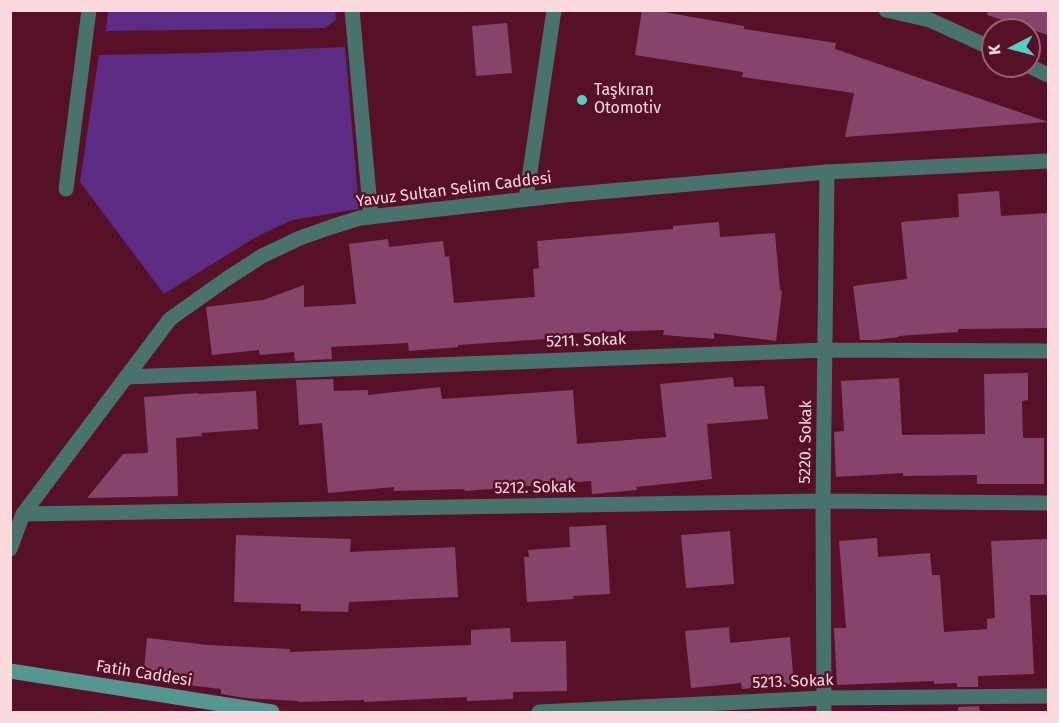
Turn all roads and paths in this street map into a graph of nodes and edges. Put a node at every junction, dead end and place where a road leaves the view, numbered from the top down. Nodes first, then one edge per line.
1 (89, 10) edge
2 (352, 10) edge
3 (554, 10) edge
4 (886, 10) edge
5 (981, 43) edge
6 (1048, 161) edge
7 (827, 172) junction
8 (66, 189) dead end
9 (526, 200) junction
10 (371, 217) junction
11 (825, 350) junction
12 (1048, 351) edge
13 (126, 377) junction
14 (823, 501) junction
15 (1048, 503) edge
16 (23, 514) junction
17 (10, 549) edge
18 (10, 671) edge
19 (1048, 696) edge
20 (824, 705) edge
21 (272, 712) edge
22 (539, 712) edge

1 - 8 street
2 - 10 street
3 - 9 street
4 - 5 street
6 - 7 street, Yavuz Sultan Selim Caddesi
7 - 9 street, Yavuz Sultan Selim Caddesi
7 - 11 street, 5220. Sokak
9 - 10 street, Yavuz Sultan Selim Caddesi
10 - 13 street, Yavuz Sultan Selim Caddesi
11 - 12 street, 5211. Sokak
11 - 13 street, 5211. Sokak
11 - 14 street, 5220. Sokak
13 - 16 street, Yavuz Sultan Selim Caddesi
14 - 15 street, 5212. Sokak
14 - 16 street, 5212. Sokak
14 - 20 street, 5220. Sokak
16 - 17 street, Yavuz Sultan Selim Caddesi
18 - 21 main road, Fatih Caddesi
19 - 20 street, 5213. Sokak
20 - 22 street, 5213. Sokak

